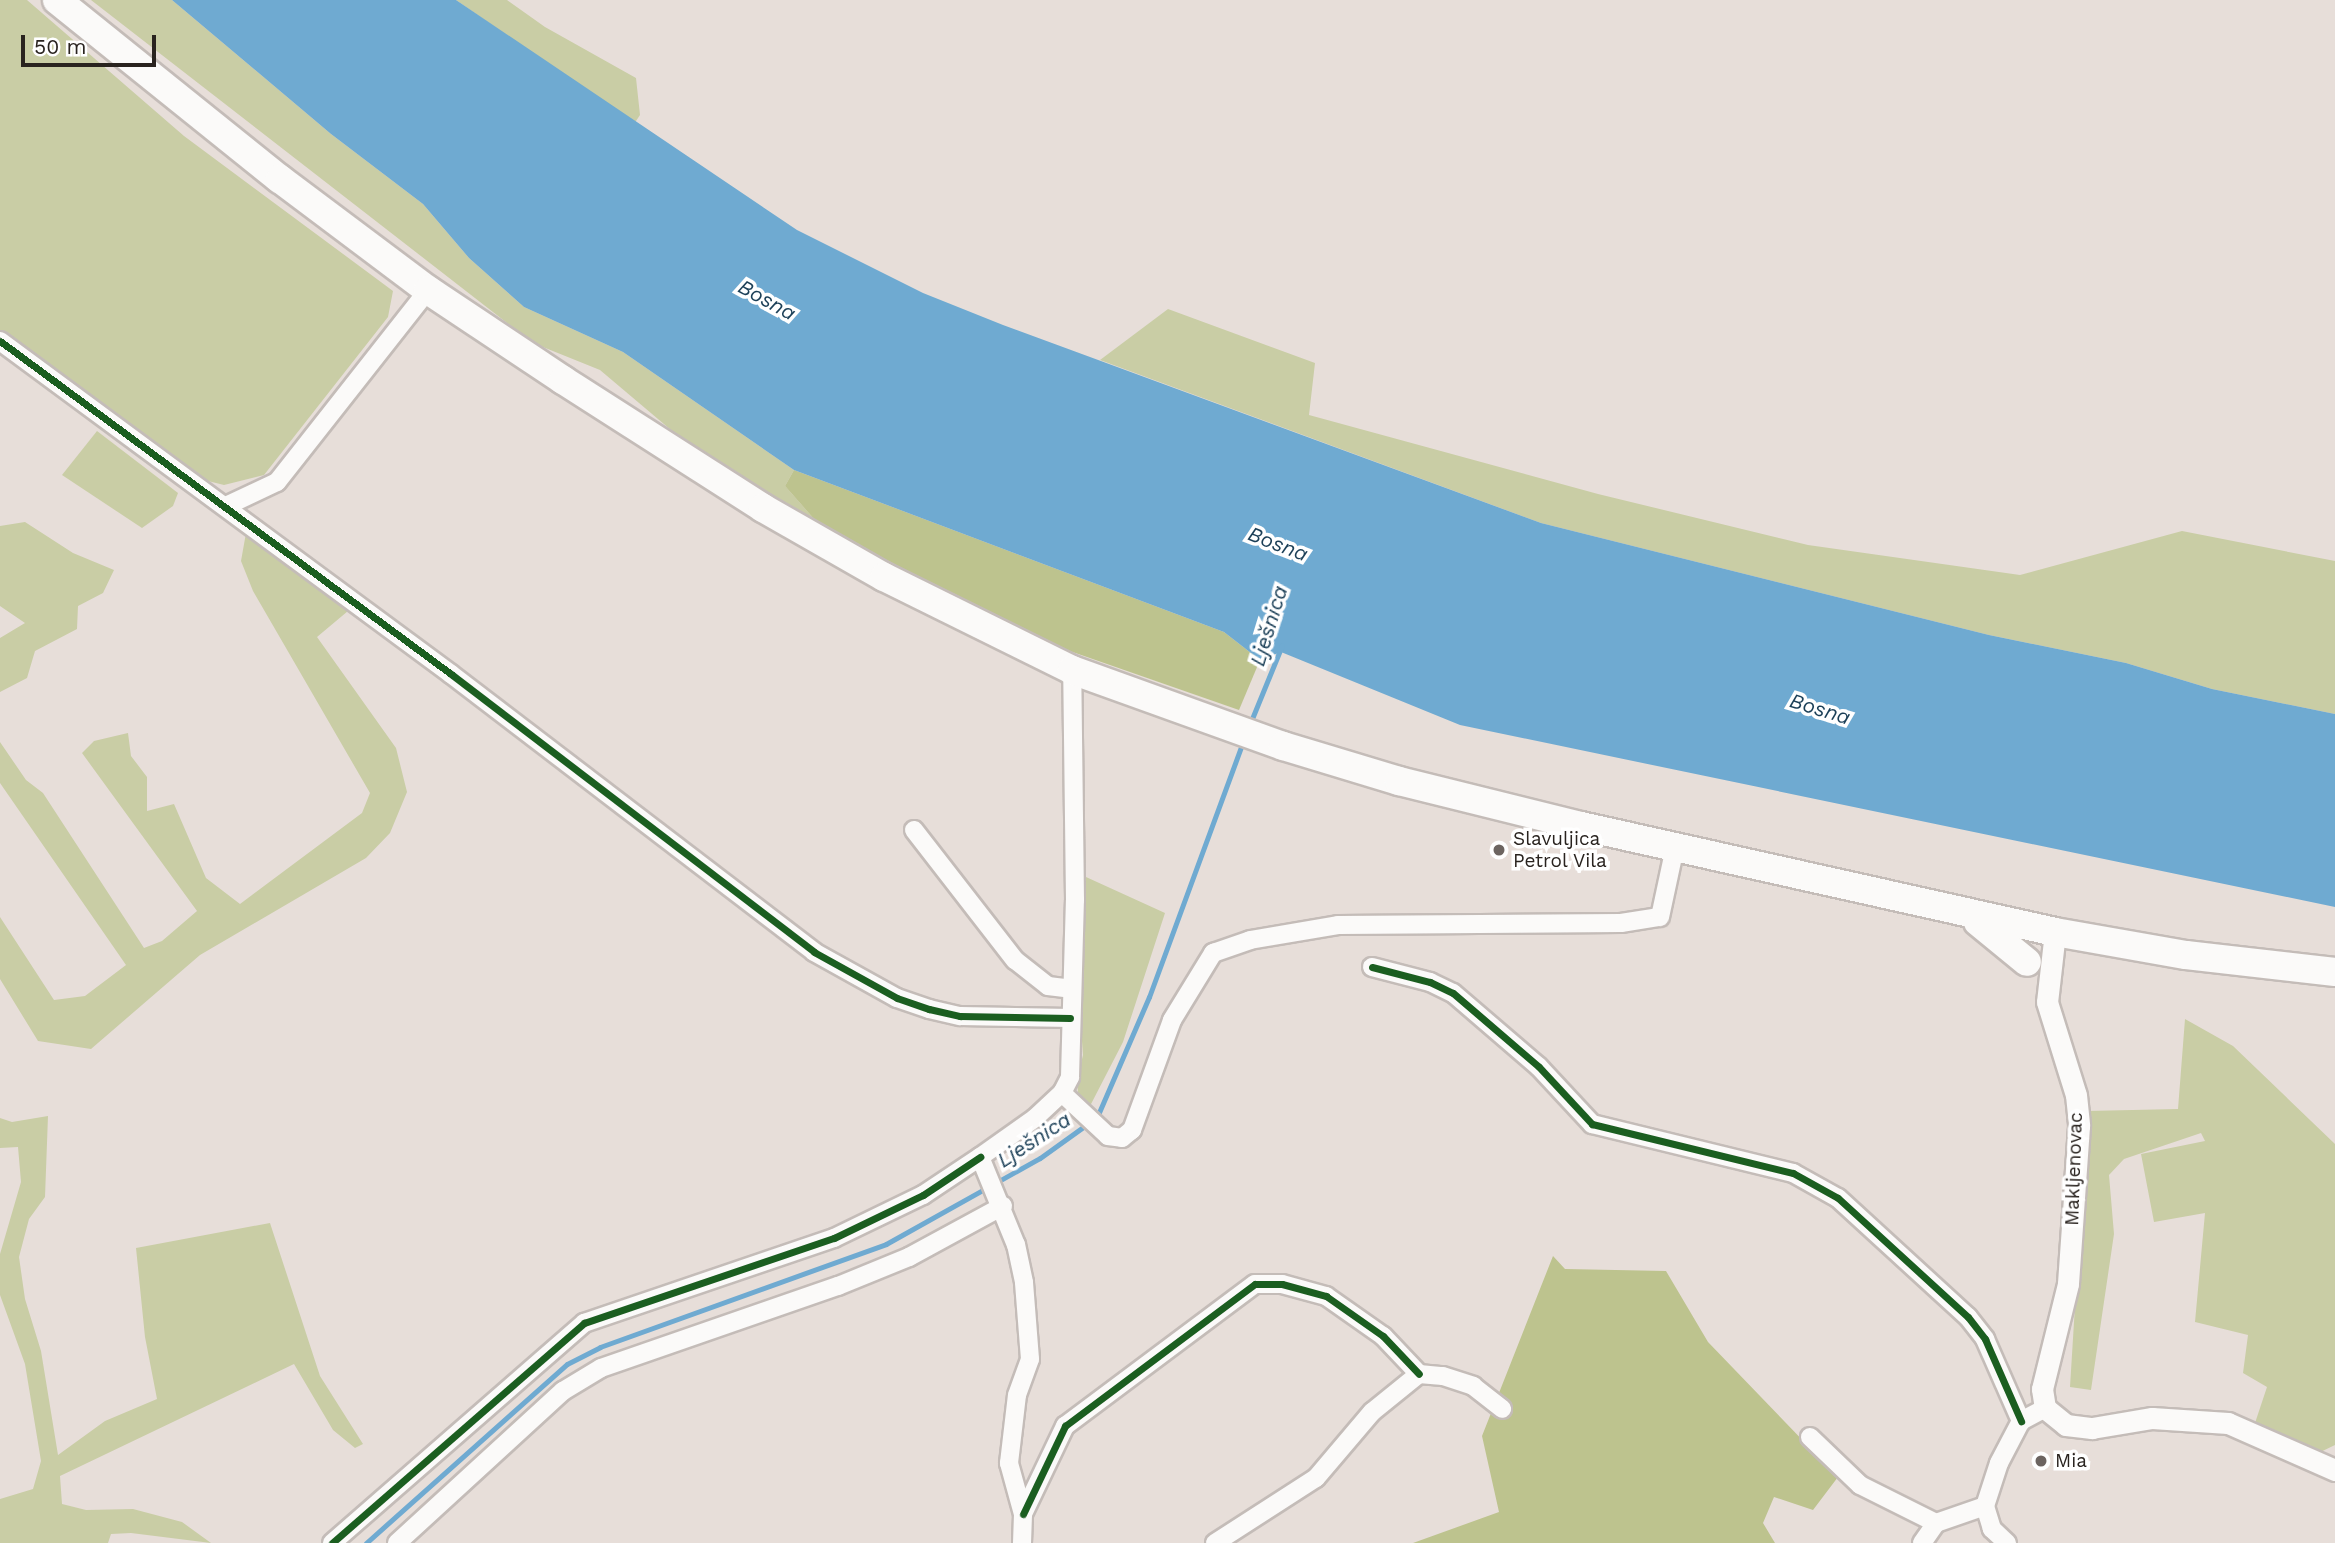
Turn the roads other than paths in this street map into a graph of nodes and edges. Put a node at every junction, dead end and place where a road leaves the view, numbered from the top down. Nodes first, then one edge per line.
1 (57, 0) edge
2 (428, 290) junction
3 (0, 341) edge
4 (226, 506) junction
5 (1072, 670) junction
6 (914, 830) dead end
7 (1675, 847) junction
8 (1967, 915) junction
9 (2050, 931) junction
10 (2028, 962) junction
11 (1372, 967) dead end
12 (2335, 972) edge
13 (1071, 989) junction
14 (2047, 1002) junction
15 (1070, 1018) junction
16 (1062, 1093) junction
17 (982, 1166) junction
18 (1001, 1203) junction
19 (1419, 1374) junction
20 (2045, 1408) junction
21 (1502, 1409) dead end
22 (2021, 1421) junction
23 (1811, 1437) dead end
24 (2335, 1470) edge
25 (1985, 1506) junction
26 (1023, 1514) junction
27 (1936, 1523) junction
28 (332, 1543) edge
29 (397, 1543) edge
30 (1022, 1543) edge
31 (1215, 1543) edge
32 (1922, 1543) edge
33 (2007, 1543) edge

1 - 2 main road
2 - 4 street
2 - 5 main road
3 - 4 street
4 - 15 street
5 - 7 main road
5 - 13 street
6 - 13 street
7 - 8 main road
7 - 16 street
8 - 9 main road
8 - 10 main road
9 - 10 street
9 - 12 main road
9 - 14 street, Makljenovac
10 - 14 street
11 - 22 street
13 - 15 street
14 - 20 street, Makljenovac
15 - 16 street
16 - 17 street
17 - 18 street
17 - 28 street
18 - 26 street
18 - 29 street
19 - 21 street
19 - 26 street
19 - 31 street
20 - 22 street
20 - 24 street
22 - 25 street
23 - 27 street
25 - 27 street
25 - 33 street
26 - 30 street
27 - 32 street

